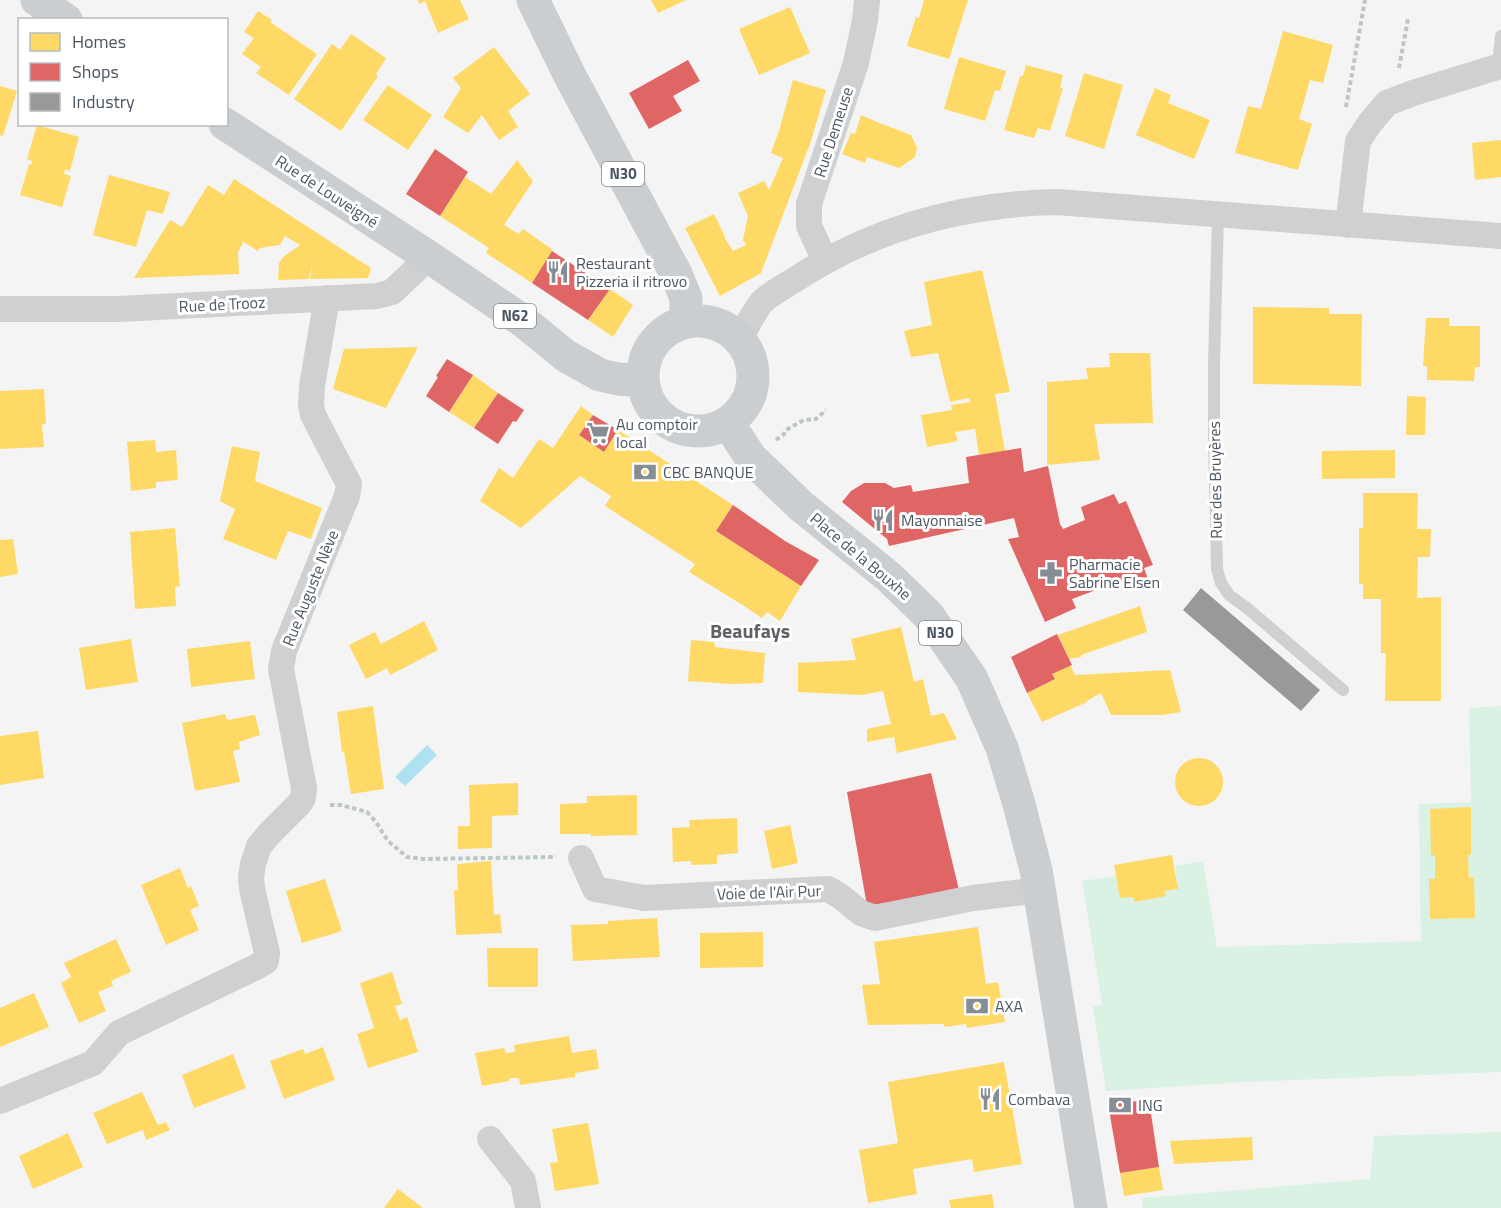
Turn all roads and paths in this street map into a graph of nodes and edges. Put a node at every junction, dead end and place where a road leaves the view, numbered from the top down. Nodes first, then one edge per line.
1 (37, 0) edge
2 (533, 0) edge
3 (867, 0) edge
4 (1365, 0) edge
5 (63, 18) edge
6 (1408, 19) dead end
7 (1501, 36) edge
8 (1501, 67) edge
9 (1393, 101) junction
10 (228, 126) edge
11 (1365, 130) junction
12 (1218, 215) junction
13 (1348, 225) junction
14 (1501, 236) edge
15 (429, 257) junction
16 (825, 261) junction
17 (327, 298) junction
18 (0, 309) edge
19 (686, 321) junction
20 (740, 338) junction
21 (643, 381) junction
22 (826, 410) dead end
23 (728, 423) junction
24 (751, 458) junction
25 (1343, 690) dead end
26 (299, 804) junction
27 (581, 858) joint
28 (1038, 880) junction
29 (0, 1101) edge
30 (490, 1138) dead end
31 (528, 1208) edge
32 (1091, 1208) edge

1 - 5 main road
2 - 19 main road, N30
3 - 16 street, Rue Demeuse
4 - 11 path
6 - 9 path
7 - 8 lane
8 - 9 street
9 - 11 street
10 - 15 main road, Rue de Louveigné / N62
11 - 13 street
12 - 13 street
12 - 16 street
12 - 25 lane, Rue des Bruyères
13 - 14 street
15 - 17 street, Rue de Trooz
15 - 21 main road, N62
16 - 20 street
17 - 18 street, Rue de Trooz
17 - 26 street, Rue Auguste Nève
19 - 20 main road
19 - 21 main road
20 - 23 main road
21 - 23 main road
22 - 24 path
23 - 24 main road, Place de la Bouxhe / N30
24 - 28 main road, Place de la Bouxhe / N30
26 - 27 path
26 - 29 street
27 - 28 street, Voie de l'Air Pur
28 - 32 main road, N30
30 - 31 street

